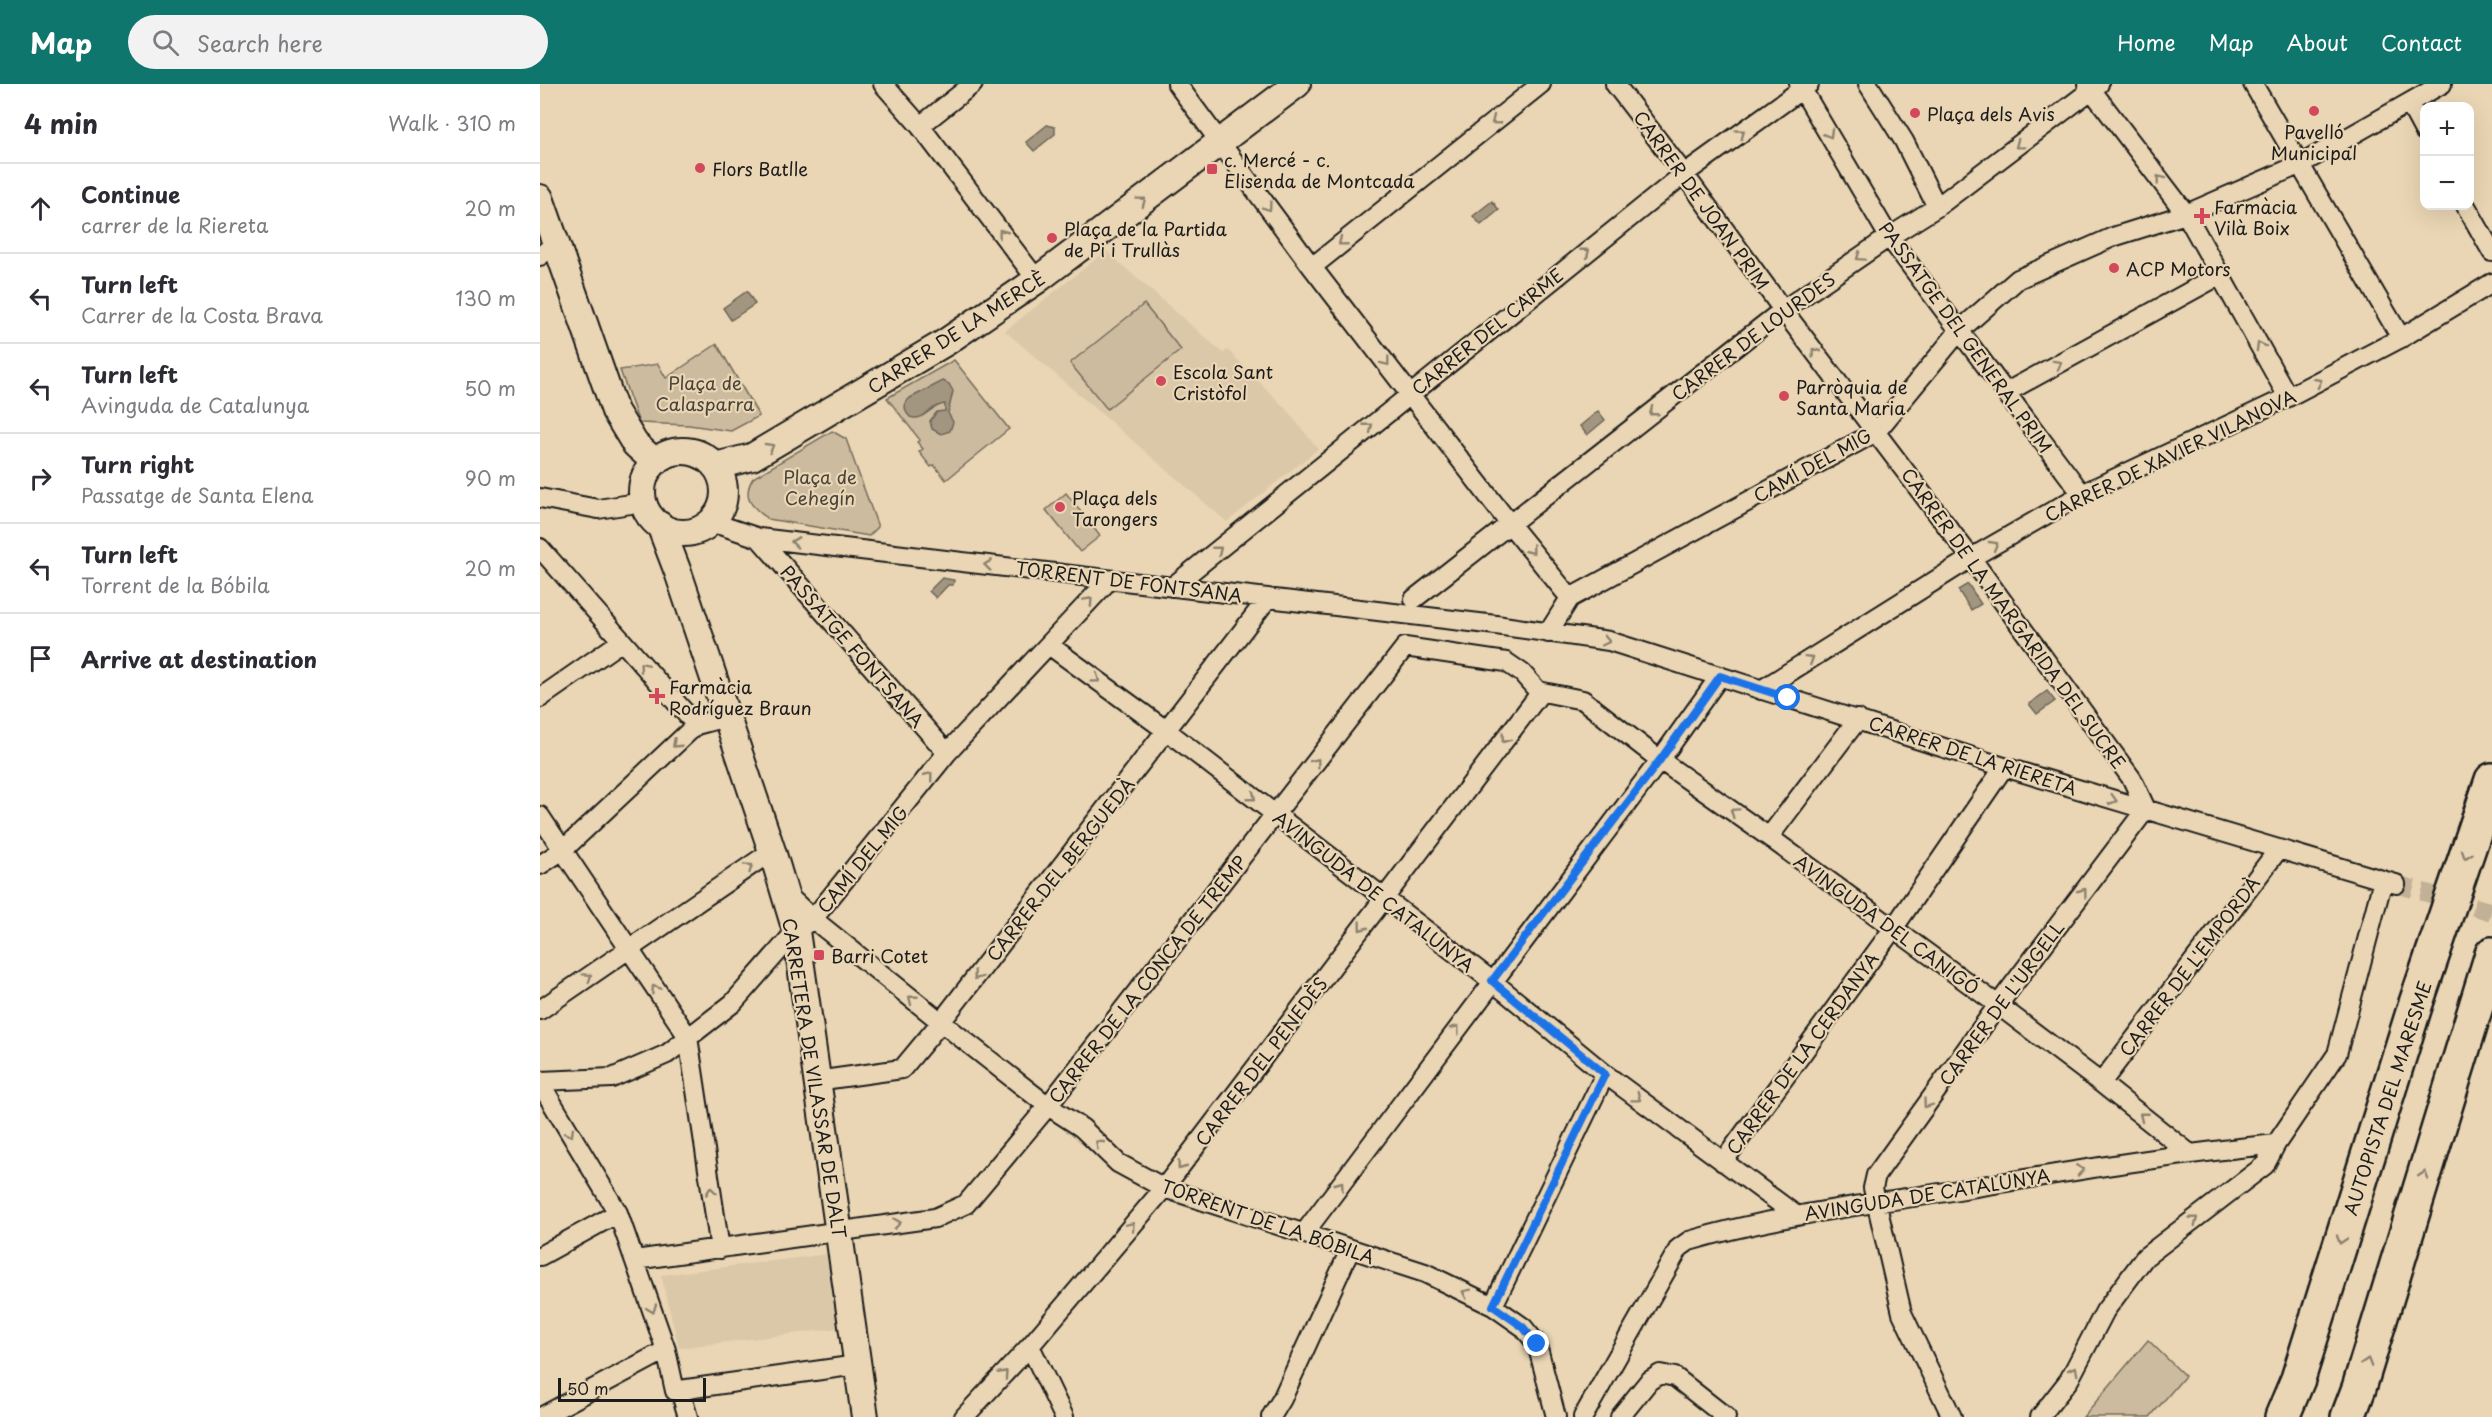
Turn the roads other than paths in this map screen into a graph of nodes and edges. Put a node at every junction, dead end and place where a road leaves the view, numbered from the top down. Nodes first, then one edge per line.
1 (884, 84) edge
2 (973, 84) edge
3 (1177, 84) edge
4 (1297, 84) edge
5 (1540, 84) edge
6 (1615, 84) edge
7 (1868, 84) edge
8 (2253, 84) edge
9 (2442, 84) edge
10 (1803, 86) edge
11 (2092, 86) edge
12 (2409, 103) junction
13 (2420, 124) edge
14 (920, 126) junction
15 (1220, 143) junction
16 (2301, 164) junction
17 (1684, 174) junction
18 (540, 198) edge
19 (1937, 207) junction
20 (2468, 210) edge
21 (2186, 214) junction
22 (1889, 237) junction
23 (548, 250) edge
24 (2492, 252) edge
25 (1312, 267) junction
26 (2220, 274) junction
27 (1037, 280) junction
28 (2492, 283) edge
29 (1783, 310) junction
30 (1960, 330) junction
31 (2401, 338) junction
32 (2007, 392) junction
33 (1411, 393) junction
34 (2288, 398) junction
35 (1876, 432) junction
36 (655, 462) junction
37 (716, 466) junction
38 (2082, 494) junction
39 (540, 498) edge
40 (644, 502) junction
41 (711, 522) junction
42 (1509, 523) junction
43 (660, 525) junction
44 (686, 532) junction
45 (759, 538) junction
46 (543, 557) edge
47 (1971, 558) junction
48 (679, 575) junction
49 (1109, 580) junction
50 (1172, 587) junction
51 (1268, 598) junction
52 (1570, 598) junction
53 (1414, 599) dead end
54 (1548, 633) junction
55 (622, 641) junction
56 (1049, 645) junction
57 (1720, 676) junction
58 (1761, 690) junction
59 (1541, 692) junction
60 (540, 698) edge
61 (726, 717) junction
62 (1858, 719) junction
63 (696, 725) junction
64 (1167, 731) junction
65 (947, 753) junction
66 (1660, 760) junction
67 (2004, 767) junction
68 (2492, 780) edge
69 (2146, 809) junction
70 (1275, 815) junction
71 (540, 816) edge
72 (1769, 837) junction
73 (563, 850) junction
74 (2278, 850) junction
75 (772, 851) junction
76 (540, 865) edge
77 (1384, 899) junction
78 (804, 925) junction
79 (1893, 929) junction
80 (628, 949) junction
81 (2492, 954) edge
82 (1492, 981) junction
83 (1998, 1005) junction
84 (540, 1010) edge
85 (941, 1022) junction
86 (688, 1038) junction
87 (1605, 1074) junction
88 (816, 1081) junction
89 (540, 1082) edge
90 (2101, 1083) junction
91 (1048, 1106) junction
92 (2276, 1144) junction
93 (2188, 1153) junction
94 (1723, 1162) junction
95 (1164, 1188) junction
96 (1877, 1203) junction
97 (618, 1214) junction
98 (1797, 1216) junction
99 (839, 1232) junction
100 (1305, 1232) junction
101 (720, 1249) junction
102 (1350, 1250) junction
103 (540, 1256) edge
104 (635, 1260) junction
105 (1493, 1306) junction
106 (1030, 1346) junction
107 (666, 1350) junction
108 (857, 1365) junction
109 (680, 1390) junction
110 (541, 1417) edge
111 (688, 1417) edge
112 (865, 1417) edge
113 (964, 1417) edge
114 (1064, 1417) edge
115 (1271, 1417) edge
116 (1556, 1417) edge
117 (1582, 1417) edge
118 (1620, 1417) edge
119 (1726, 1417) edge
120 (1952, 1417) edge
121 (2040, 1417) edge
122 (2282, 1417) edge
123 (2348, 1417) edge

1 - 14 street
2 - 14 street
3 - 15 street
4 - 15 street, CARRER DE LA MERCÈ
5 -> 25 street
6 - 17 street, CARRER DE JOAN PRIM
7 - 19 street
8 - 16 street
9 - 12 street, CAMÍ DEL MIG
17 -> 10 street, CARRER DEL CARME
10 -> 22 street, PASSATGE DEL GENERAL PRIM
11 -> 19 street, CARRER DE LOURDES
21 -> 11 street
12 - 13 street
12 - 16 street, CAMÍ DEL MIG
27 -> 14 street
15 -> 25 street
27 -> 15 street, CARRER DE LA MERCÈ
16 - 21 street, CAMÍ DEL MIG
16 - 31 street
17 - 29 street, CARRER DE JOAN PRIM
33 -> 17 street, CARRER DEL CARME
18 - 23 street
19 - 22 street, CARRER DE LOURDES
20 - 24 street
21 - 26 street
21 - 30 street, CAMÍ DEL MIG
22 -> 29 street, CARRER DE LOURDES
22 - 30 street, PASSATGE DEL GENERAL PRIM
23 - 36 street
25 -> 33 street
32 -> 26 street
34 -> 26 street
37 -> 27 street, CARRER DE LA MERCÈ
28 - 31 street, CARRER DE XAVIER VILANOVA
35 -> 29 street, CARRER DE JOAN PRIM
29 -> 42 street, CARRER DE LOURDES
30 - 32 street, PASSATGE DEL GENERAL PRIM
30 - 35 street, CAMÍ DEL MIG
34 -> 31 street, CARRER DE XAVIER VILANOVA
32 - 38 street, PASSATGE DEL GENERAL PRIM
33 - 42 street
50 -> 33 street, CARRER DEL CARME
34 - 38 street, CARRER DE XAVIER VILANOVA
35 - 47 street, CARRER DE LA MARGARIDA DEL SUCRE
35 - 52 street, CAMÍ DEL MIG
36 - 37 street
36 - 40 street
37 - 41 street
47 -> 38 street, CARRER DE XAVIER VILANOVA
39 - 40 street
40 - 43 street
41 - 44 street
41 - 45 street, TORRENT DE FONTSANA
42 -> 52 street
42 - 53 street, CARRER DE LOURDES
43 - 44 street
43 - 48 street, CARRETERA DE VILASSAR DE DALT
44 - 48 street, CARRETERA DE VILASSAR DE DALT
49 -> 45 street, TORRENT DE FONTSANA
45 - 65 street, PASSATGE FONTSANA
46 - 55 street
58 -> 47 street, CARRER DE XAVIER VILANOVA
47 - 69 street, CARRER DE LA MARGARIDA DEL SUCRE
48 - 61 street, CARRETERA DE VILASSAR DE DALT
49 - 50 street, TORRENT DE FONTSANA
56 -> 49 street, CAMÍ DEL MIG
50 - 51 street, TORRENT DE FONTSANA
51 - 54 street, TORRENT DE FONTSANA
51 - 64 street, CARRER DEL BERGUEDÀ
52 - 54 street, CAMÍ DEL MIG
54 -> 57 street, CARRER DE LA RIERETA
55 - 60 street
63 -> 55 street
56 -> 64 street, AVINGUDA DE CATALUNYA
56 - 65 street, CAMÍ DEL MIG
57 - 58 street, CARRER DE LA RIERETA
57 - 66 street
58 - 62 street, CARRER DE LA RIERETA
59 - 66 street, AVINGUDA DEL CANIGÓ
70 -> 59 street, CARRER DE LA CONCA DE TREMP
59 -> 77 street, CARRER DEL PENEDÈS
61 - 63 street
61 - 75 street, CARRETERA DE VILASSAR DE DALT
62 - 67 street, CARRER DE LA RIERETA
62 - 72 street
63 -> 73 street
64 -> 70 street, AVINGUDA DE CATALUNYA
64 -> 85 street, CARRER DEL BERGUEDÀ
78 -> 65 street, CAMÍ DEL MIG
72 -> 66 street, AVINGUDA DEL CANIGÓ
66 - 82 street
67 -> 69 street, CARRER DE LA RIERETA
67 - 79 street, CARRER DE LA CERDANYA
68 -> 122 highway, AUTOPISTA DEL MARESME
69 - 74 street, CARRER DE LA RIERETA
83 -> 69 street, CARRER DE L'URGELL
70 - 77 street, AVINGUDA DE CATALUNYA
70 - 91 street, CARRER DE LA CONCA DE TREMP
71 - 73 street
72 - 79 street, AVINGUDA DEL CANIGÓ
73 - 76 street
73 - 80 street
74 - 90 street, CARRER DE L'EMPORDÀ
74 - 92 street, CARRER DE LA RIERETA
75 - 78 street, CARRETERA DE VILASSAR DE DALT
80 -> 75 street
77 - 82 street, AVINGUDA DE CATALUNYA
77 -> 95 street, CARRER DEL PENEDÈS
85 -> 78 street, TORRENT DE LA BÓBILA
78 - 86 street, CAMÍ DEL MIG
78 - 88 street, CARRETERA DE VILASSAR DE DALT
79 - 83 street, AVINGUDA DEL CANIGÓ
79 - 94 street, CARRER DE LA CERDANYA
84 -> 80 street
86 -> 80 street
123 -> 81 highway
82 - 87 street, AVINGUDA DE CATALUNYA
100 -> 82 street
83 - 90 street, AVINGUDA DEL CANIGÓ
83 -> 96 street, CARRER DE L'URGELL
85 - 88 street, CARRER DEL BERGUEDÀ
85 - 91 street, TORRENT DE LA BÓBILA
86 - 89 street, CAMÍ DEL MIG
101 -> 86 street
87 -> 94 street, AVINGUDA DE CATALUNYA
87 - 105 street
88 - 99 street, CARRETERA DE VILASSAR DE DALT
89 -> 97 street
93 -> 90 street, AVINGUDA DEL CANIGÓ
95 -> 91 street, TORRENT DE LA BÓBILA
99 -> 91 street, CARRER DE LA CONCA DE TREMP
92 - 93 street, AVINGUDA DE CATALUNYA
121 -> 92 street
96 -> 93 street, AVINGUDA DE CATALUNYA
94 - 98 street, AVINGUDA DE CATALUNYA
95 - 100 street, TORRENT DE LA BÓBILA
106 -> 95 street, CARRER DEL PENEDÈS
96 - 98 street, AVINGUDA DE CATALUNYA
96 - 120 street, CARRER DE L'URGELL
97 - 103 street
97 - 104 street
98 - 117 street
99 - 101 street, CARRER DE LA CONCA DE TREMP
99 - 108 street, CARRETERA DE VILASSAR DE DALT
100 - 102 street, TORRENT DE LA BÓBILA
101 - 104 street, CARRER DE LA CONCA DE TREMP
105 -> 102 street, TORRENT DE LA BÓBILA
102 - 115 street
104 -> 107 street
105 - 116 street, TORRENT DE LA BÓBILA
113 -> 106 street, CARRER DEL PENEDÈS
106 - 114 street
107 - 109 street
107 - 110 street
108 - 109 street
108 - 112 street, CARRETERA DE VILASSAR DE DALT
109 - 111 street
118 - 119 street

